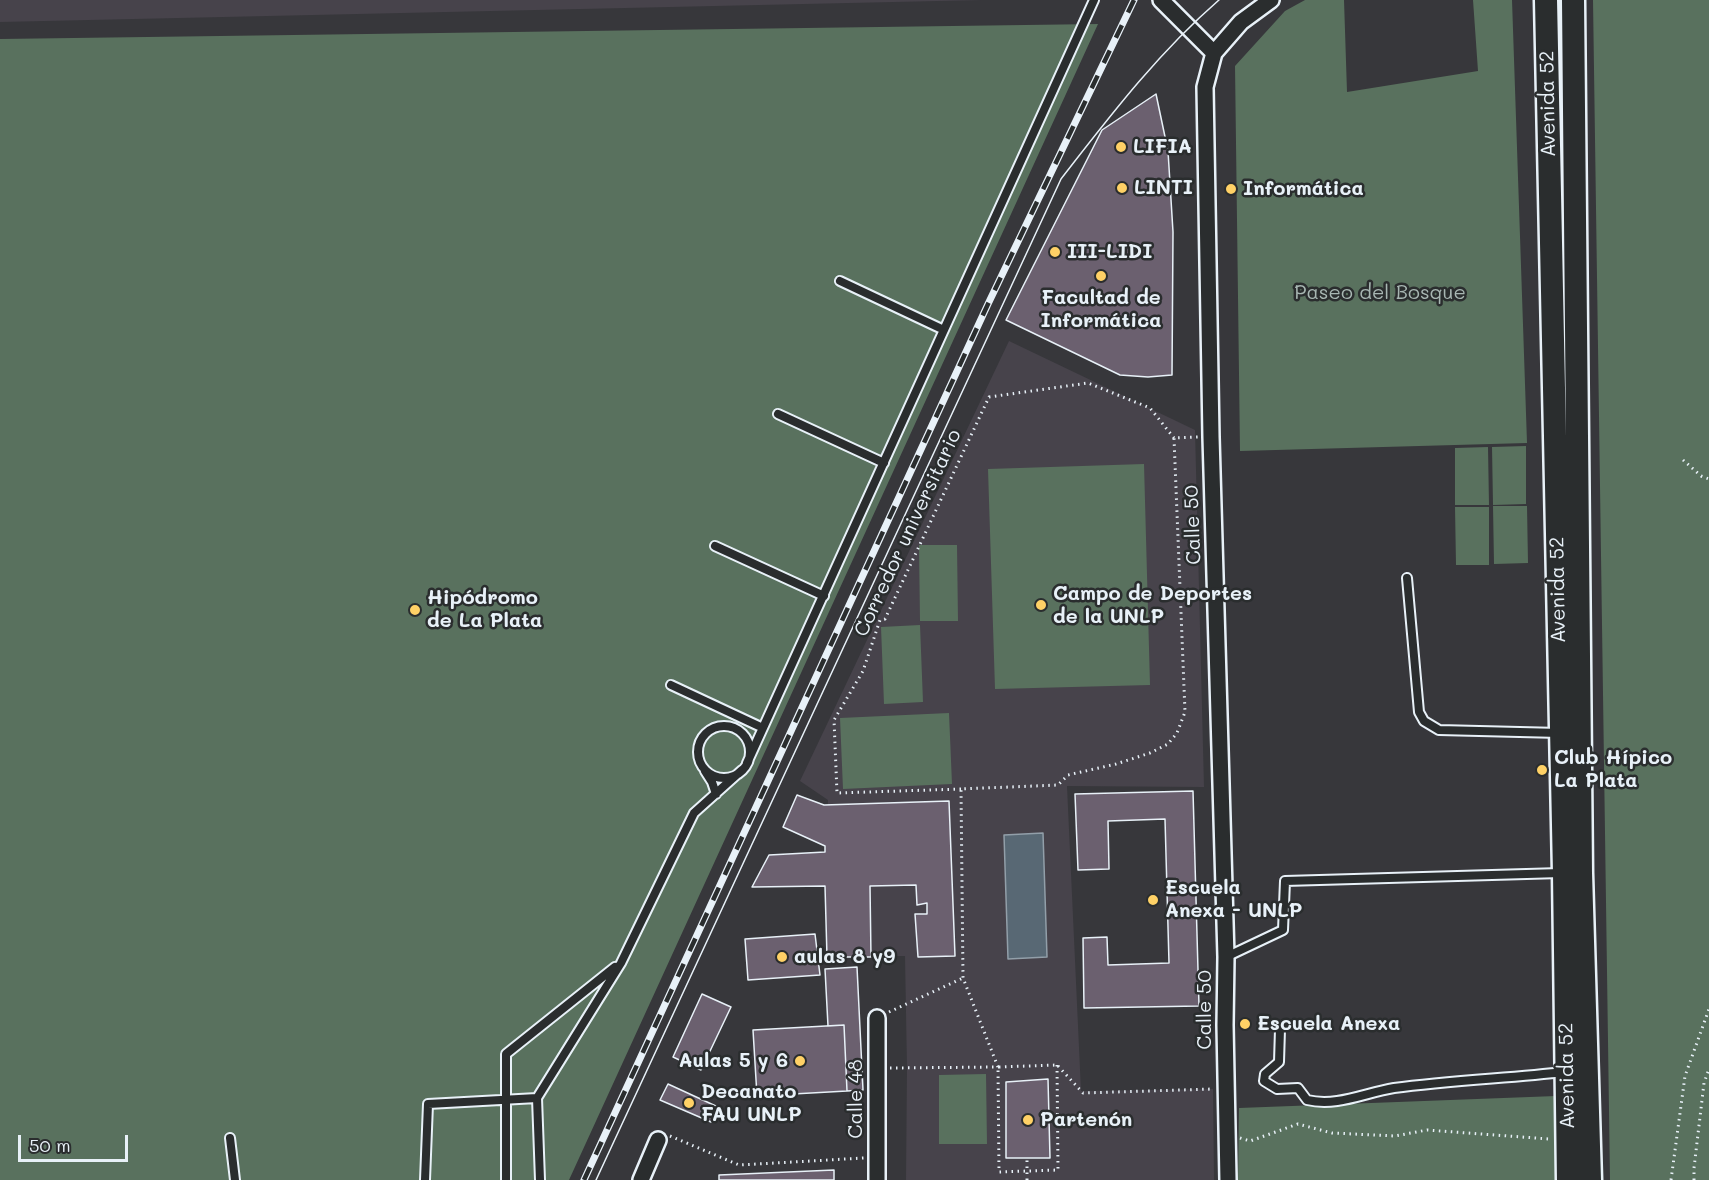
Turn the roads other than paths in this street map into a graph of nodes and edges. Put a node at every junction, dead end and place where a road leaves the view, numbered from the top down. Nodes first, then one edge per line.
1 (1094, 0) edge
2 (1161, 0) edge
3 (1271, 0) edge
4 (1546, 0) edge
5 (1573, 0) edge
6 (1214, 53) junction
7 (840, 281) dead end
8 (944, 330) junction
9 (778, 414) dead end
10 (884, 463) junction
11 (715, 546) dead end
12 (1407, 578) dead end
13 (824, 596) junction
14 (671, 685) dead end
15 (763, 728) junction
16 (1561, 733) junction
17 (702, 766) junction
18 (744, 767) junction
19 (716, 794) junction
20 (1573, 873) junction
21 (1226, 957) junction
22 (621, 963) junction
23 (877, 1018) road end
24 (1280, 1029) dead end
25 (1567, 1072) junction
26 (537, 1098) junction
27 (506, 1100) junction
28 (230, 1138) dead end
29 (663, 1138) road end
30 (235, 1180) edge
31 (425, 1180) edge
32 (506, 1180) edge
33 (540, 1180) edge
34 (640, 1180) edge
35 (877, 1180) edge
36 (1228, 1180) edge
37 (1568, 1180) edge
38 (1590, 1180) edge

1 - 8 lane
2 - 6 street
3 - 6 street
4 - 16 main road, Avenida 52
5 - 20 main road, Avenida 52
6 - 21 street, Calle 50
7 - 8 lane
8 - 10 lane
9 - 10 lane
10 - 13 lane
11 - 13 lane
12 - 16 lane
13 - 15 lane
14 - 15 lane
15 - 18 lane
16 - 20 main road, Avenida 52
17 - 18 lane
17 - 18 lane
17 - 19 lane
18 - 19 lane
19 - 22 lane
20 - 21 lane
20 - 25 main road, Avenida 52
20 - 38 main road, Avenida 52
21 - 36 street, Calle 50
22 - 26 lane
22 - 27 lane
23 - 35 street, Calle 48
24 - 25 lane
25 - 37 main road, Avenida 52
26 - 27 lane
26 - 33 lane
27 - 31 lane
27 - 32 lane
28 - 30 lane
29 - 34 street

